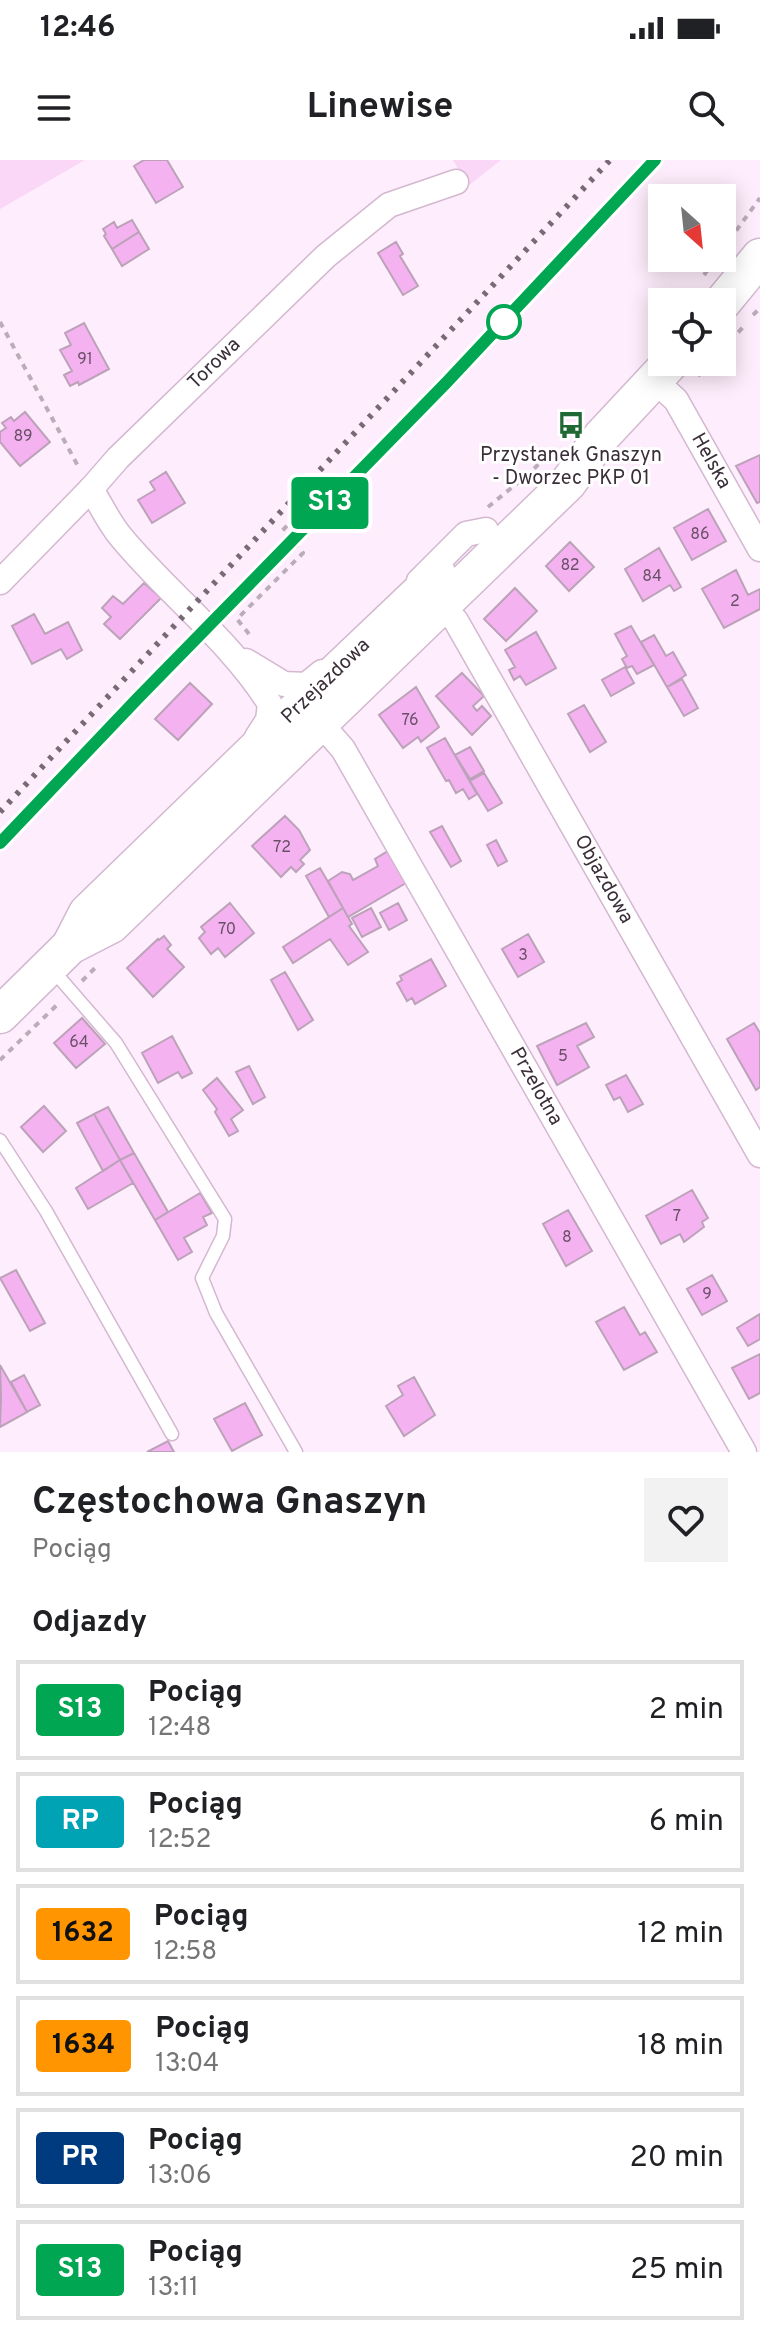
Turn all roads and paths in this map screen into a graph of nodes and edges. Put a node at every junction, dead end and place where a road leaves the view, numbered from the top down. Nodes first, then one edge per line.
1 (456, 182) dead end
2 (760, 198) edge
3 (736, 231) edge
4 (760, 257) edge
5 (734, 288) edge
6 (760, 308) edge
7 (0, 322) edge
8 (736, 335) edge
9 (657, 376) edge
10 (664, 376) edge
11 (601, 437) junction
12 (91, 489) junction
13 (309, 503) dead end
14 (486, 530) junction
15 (760, 549) edge
16 (0, 582) edge
17 (442, 606) junction
18 (243, 647) junction
19 (321, 724) junction
20 (127, 875) junction
21 (60, 957) junction
22 (0, 1015) edge
23 (0, 1140) edge
24 (760, 1155) edge
25 (172, 1434) dead end
26 (296, 1452) edge
27 (744, 1452) edge

1 - 12 street, Torowa
2 - 3 path
4 - 5 main road
6 - 8 path
7 - 12 path
9 - 11 main road, Przejazdowa
10 - 15 street, Helska
11 - 14 main road, Przejazdowa
11 - 17 main road, Przejazdowa
12 - 16 street, Torowa
12 - 18 street
13 - 18 path
14 - 18 street
14 - 20 main road, Przejazdowa
17 - 19 main road, Przejazdowa
17 - 24 street, Objazdowa
18 - 20 street
19 - 21 main road, Przejazdowa
19 - 27 street, Przelotna
20 - 21 main road, Przejazdowa
21 - 22 main road, Przejazdowa
21 - 26 lane
23 - 25 lane

